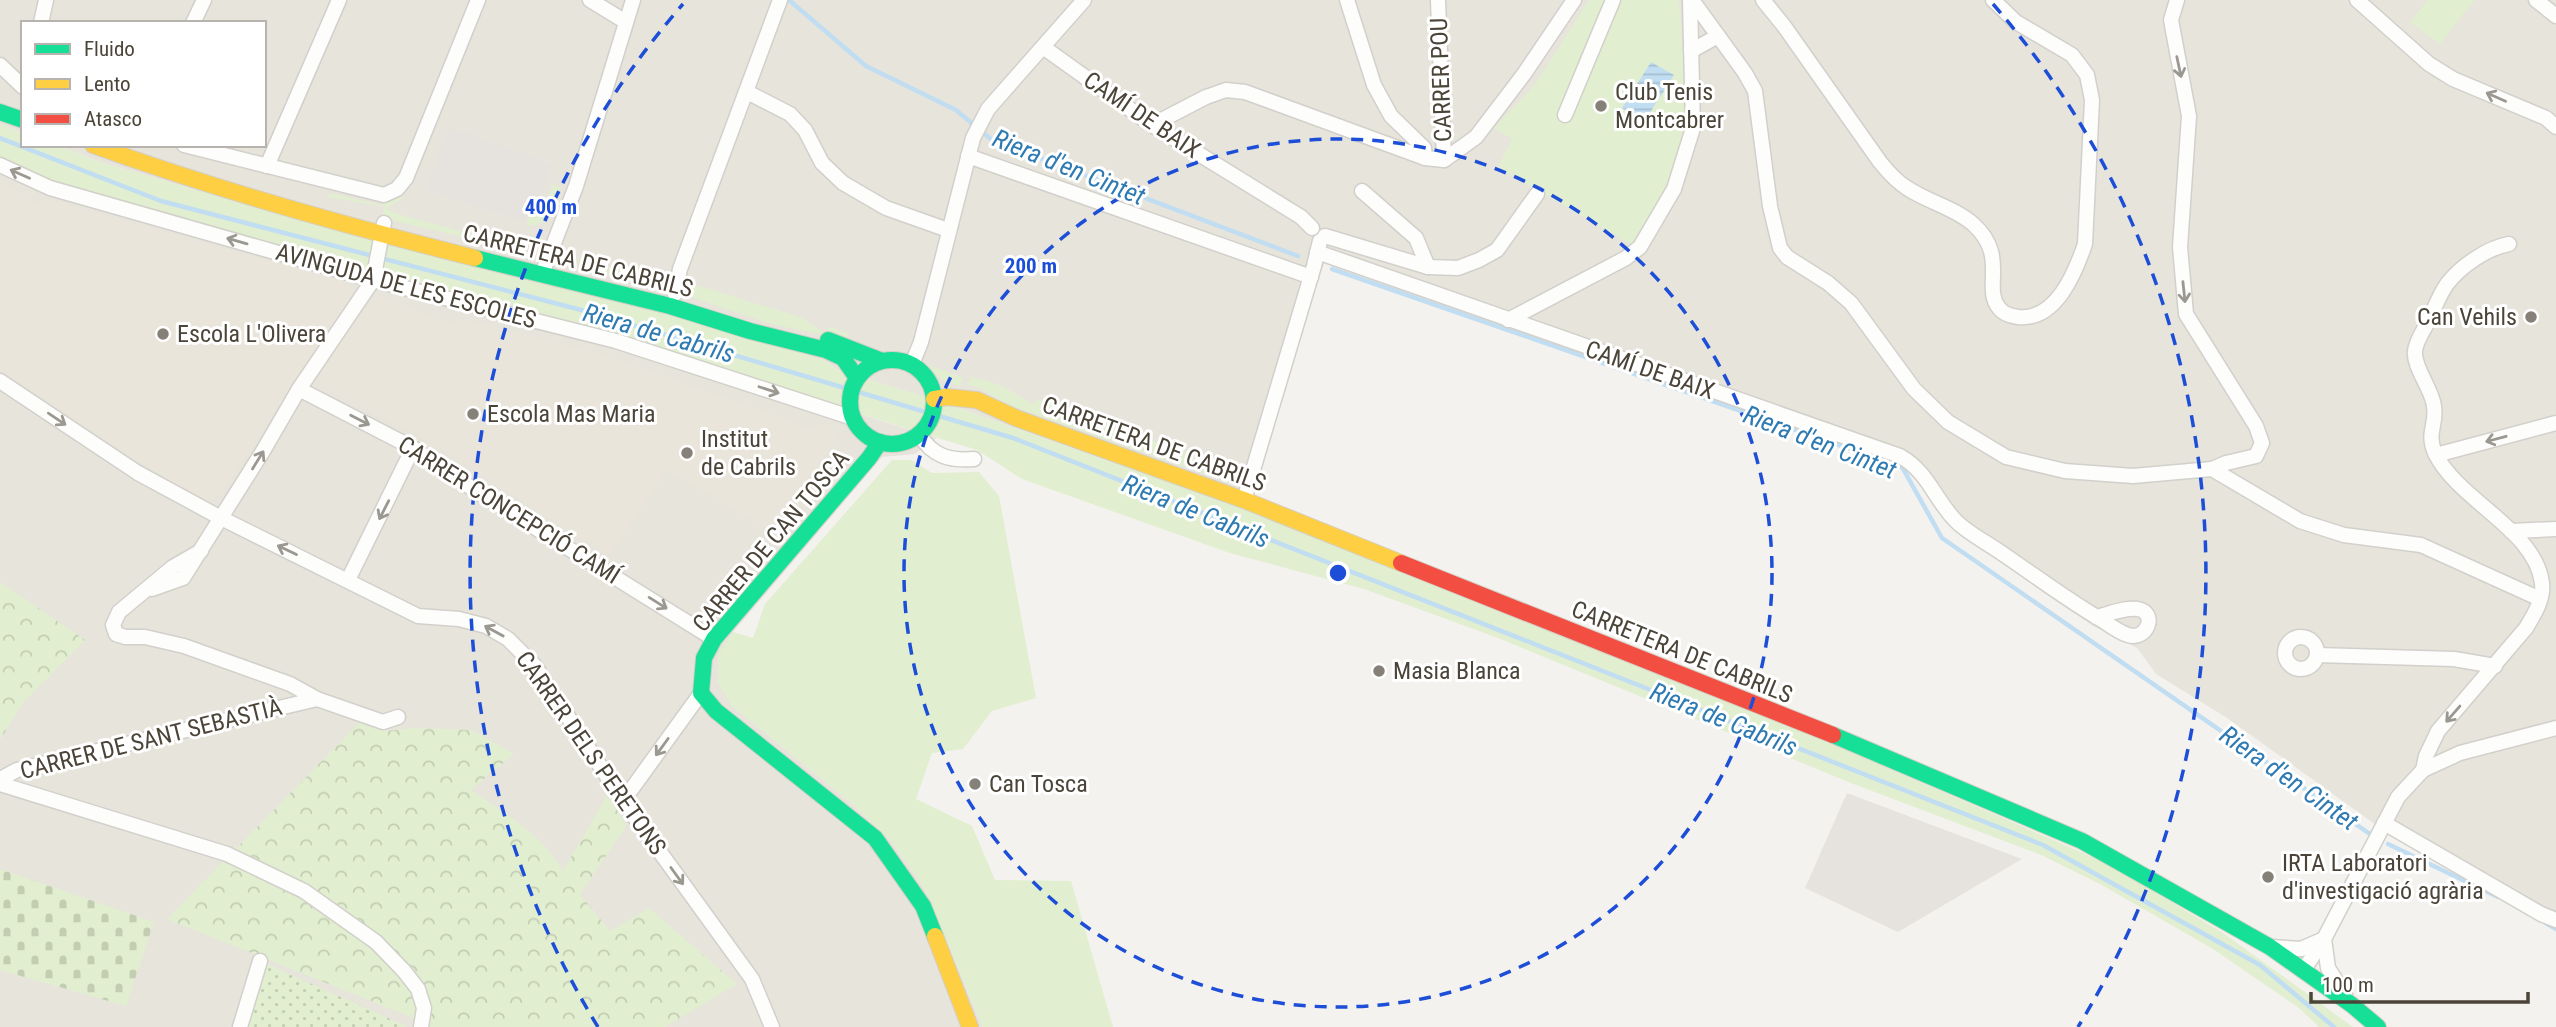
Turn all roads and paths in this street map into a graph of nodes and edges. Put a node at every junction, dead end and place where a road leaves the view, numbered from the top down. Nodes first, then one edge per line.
1 (46, 0) edge
2 (204, 0) edge
3 (339, 0) edge
4 (478, 0) edge
5 (590, 0) edge
6 (633, 0) edge
7 (780, 0) edge
8 (1084, 0) edge
9 (1346, 0) edge
10 (1438, 0) edge
11 (1574, 0) edge
12 (1613, 0) edge
13 (1691, 0) edge
14 (1763, 0) edge
15 (2178, 0) edge
16 (2357, 0) edge
17 (2536, 0) edge
18 (1997, 1) edge
19 (2556, 16) edge
20 (41, 21) edge
21 (194, 21) edge
22 (626, 22) junction
23 (1718, 36) junction
24 (1043, 47) junction
25 (1691, 51) junction
26 (0, 65) edge
27 (21, 85) edge
28 (747, 92) junction
29 (0, 112) edge
30 (1565, 115) dead end
31 (21, 119) edge
32 (1152, 125) junction
33 (2556, 127) edge
34 (99, 147) edge
35 (192, 147) edge
36 (968, 156) junction
37 (1425, 158) junction
38 (1444, 160) junction
39 (0, 165) edge
40 (267, 166) junction
41 (1362, 191) dead end
42 (1537, 194) dead end
43 (948, 230) junction
44 (382, 233) junction
45 (1319, 239) junction
46 (2509, 244) dead end
47 (1428, 267) junction
48 (545, 269) junction
49 (374, 276) junction
50 (1311, 276) junction
51 (674, 294) junction
52 (1508, 320) junction
53 (882, 361) junction
54 (912, 364) junction
55 (857, 378) junction
56 (0, 381) edge
57 (299, 389) junction
58 (934, 400) junction
59 (853, 418) junction
60 (2556, 423) edge
61 (919, 434) junction
62 (880, 442) junction
63 (413, 448) junction
64 (2436, 455) junction
65 (974, 459) dead end
66 (2212, 469) junction
67 (1244, 500) junction
68 (221, 518) junction
69 (2556, 530) edge
70 (2511, 531) junction
71 (348, 580) junction
72 (2540, 598) junction
73 (2096, 617) dead end
74 (714, 639) junction
75 (2317, 655) dead end
76 (2495, 666) junction
77 (701, 693) junction
78 (317, 699) junction
79 (398, 717) dead end
80 (2555, 730) edge
81 (2423, 769) junction
82 (0, 784) edge
83 (623, 801) junction
84 (2384, 823) junction
85 (2556, 920) edge
86 (2324, 939) junction
87 (2270, 947) junction
88 (260, 961) dead end
89 (2303, 971) junction
90 (2352, 1005) junction
91 (240, 1027) edge
92 (421, 1027) edge
93 (772, 1027) edge
94 (970, 1027) edge
95 (2378, 1027) edge

1 - 20 street
2 - 21 street
3 - 40 street
4 - 40 street
5 - 22 street
6 - 22 street
7 - 28 street
8 - 24 street
9 - 37 street
10 - 38 street, CARRER POU
11 - 38 street
12 - 30 street
13 - 23 street
13 - 25 street
14 - 18 street
15 -> 66 street
33 -> 16 street
17 - 19 street
22 - 48 street
23 - 25 street
23 - 66 street
24 - 32 street, CAMÍ DE BAIX
24 - 36 street
25 - 52 street
26 - 27 street
28 - 43 street
28 - 51 street
29 - 31 street
32 - 37 street
32 - 45 street, CAMÍ DE BAIX
34 - 44 street, CARRETERA DE CABRILS
35 - 40 street
36 - 43 street
36 - 50 street
37 - 38 street
49 -> 39 street, AVINGUDA DE LES ESCOLES
41 - 47 street
42 - 47 street
43 - 54 street
44 - 48 street, CARRETERA DE CABRILS
44 - 49 street, CARRER DE SANT SEBASTIÀ
45 - 47 street
45 - 50 street
45 - 52 street, CAMÍ DE BAIX
46 - 64 street
48 - 51 street, CARRETERA DE CABRILS
48 - 55 street, CARRETERA DE CABRILS
49 - 57 street, CARRER DE SANT SEBASTIÀ
49 -> 59 street, AVINGUDA DE LES ESCOLES
50 - 67 street
51 - 53 street, CARRETERA DE CABRILS
52 - 73 street, CAMÍ DE BAIX
53 - 54 street
53 - 55 street
54 - 58 street
55 - 59 street
56 -> 68 street, CARRER DELS PERETONS
57 -> 63 street, CARRER CONCEPCIÓ CAMÍ
68 -> 57 street, CARRER DE SANT SEBASTIÀ
58 - 61 street
58 - 67 street, CARRETERA DE CABRILS
59 - 62 street
60 -> 64 street
61 - 62 street
61 - 65 street
62 - 74 street, CARRER DE CAN TOSCA
63 -> 71 street
63 -> 74 street, CARRER CONCEPCIÓ CAMÍ
64 - 70 street
66 - 72 street
67 - 87 street, CARRETERA DE CABRILS
71 -> 68 street, CARRER DELS PERETONS
68 - 78 street, CARRER DE SANT SEBASTIÀ
69 - 70 street
70 - 72 street
83 -> 71 street, CARRER DELS PERETONS
72 - 76 street
74 - 77 street, CARRER DE CAN TOSCA
75 - 76 street
76 -> 81 street
77 -> 83 street
77 - 94 street
78 - 79 street, CARRER DE SANT SEBASTIÀ
78 - 82 street, CARRER DE SANT SEBASTIÀ
80 - 81 street
81 - 84 street
82 - 92 street, CARRER DE SANT SEBASTIÀ
83 -> 93 street, CARRER DELS PERETONS
84 - 85 street
84 - 86 street
86 - 87 street
86 - 89 street
86 - 90 street
87 - 89 street, CARRETERA DE CABRILS
88 - 91 street
89 - 90 street, CARRETERA DE CABRILS
90 - 95 street, CARRETERA DE CABRILS

